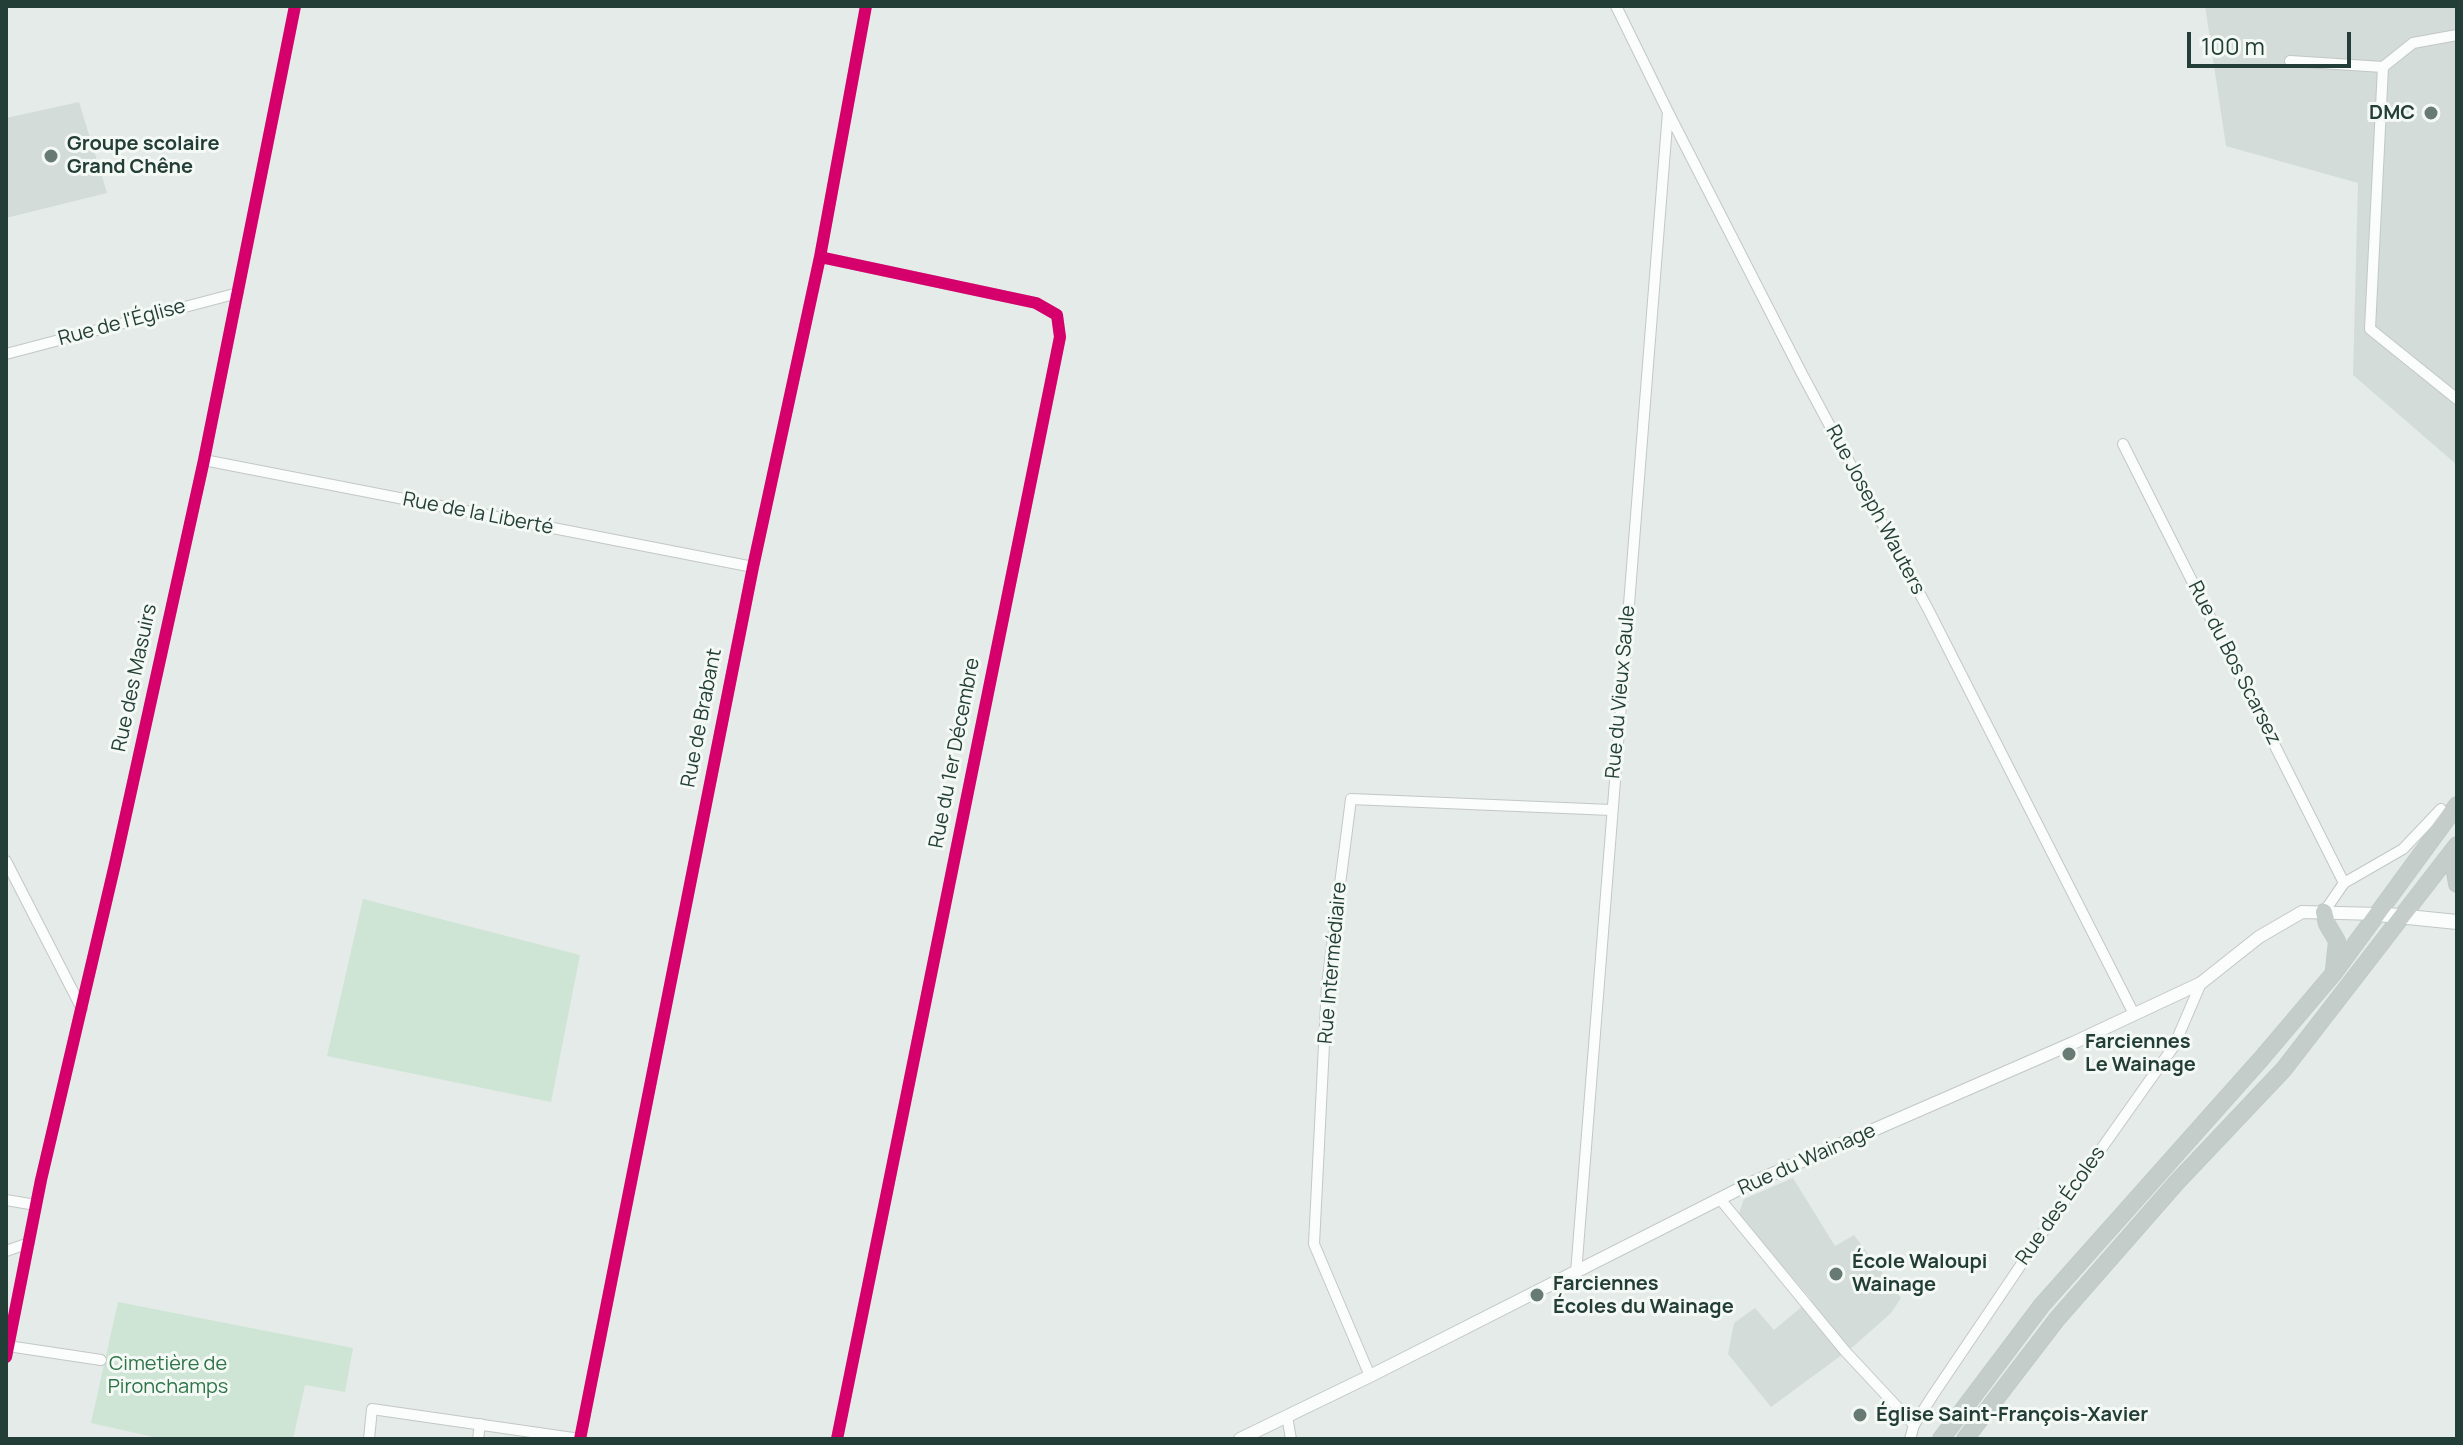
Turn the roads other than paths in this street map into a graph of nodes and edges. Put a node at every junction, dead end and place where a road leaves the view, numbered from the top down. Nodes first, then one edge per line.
1 (295, 6) edge
2 (866, 6) edge
3 (1616, 6) edge
4 (2457, 35) edge
5 (2290, 61) dead end
6 (2383, 67) junction
7 (1668, 112) junction
8 (820, 257) junction
9 (238, 293) junction
10 (6, 354) edge
11 (2457, 399) edge
12 (2123, 444) dead end
13 (204, 460) junction
14 (753, 567) junction
15 (2449, 807) edge
16 (1611, 810) junction
17 (2454, 848) edge
18 (6, 861) edge
19 (2344, 883) junction
20 (2457, 884) edge
21 (2324, 912) junction
22 (2378, 914) junction
23 (2402, 917) junction
24 (2457, 922) edge
25 (2334, 973) junction
26 (2201, 983) junction
27 (82, 1009) junction
28 (2134, 1014) junction
29 (1720, 1199) junction
30 (6, 1200) edge
31 (36, 1205) junction
32 (29, 1243) junction
33 (6, 1251) edge
34 (1576, 1273) junction
35 (7, 1351) edge
36 (101, 1360) dead end
37 (1370, 1376) junction
38 (1287, 1416) junction
39 (480, 1424) junction
40 (1914, 1425) junction
41 (369, 1439) edge
42 (478, 1439) edge
43 (580, 1439) edge
44 (837, 1439) edge
45 (1240, 1439) edge
46 (1291, 1439) edge
47 (1910, 1439) edge
48 (1941, 1439) edge
49 (1965, 1439) edge

1 - 9 street, Rue des Masuirs
2 - 8 street, Rue de Brabant
3 - 7 street, Rue Joseph Wauters
4 - 6 street
5 - 6 street
6 - 11 street
7 - 16 street, Rue du Vieux Saule
7 - 28 street, Rue Joseph Wauters
8 - 14 street, Rue de Brabant
8 - 44 street, Rue du 1er Décembre
9 - 10 street, Rue de l'Église
9 - 13 street, Rue des Masuirs
12 - 19 street, Rue du Bos Scarsez
13 - 14 street, Rue de la Liberté
13 - 27 street, Rue des Masuirs
14 - 43 street, Rue de Brabant
15 - 19 street
15 - 22 highway
16 - 34 street, Rue du Vieux Saule
16 - 37 street, Rue Intermédiaire
17 - 20 highway
17 - 23 highway
18 - 27 street
19 - 21 street
21 - 22 street, Rue du Wainage
21 - 25 highway
21 - 26 street, Rue du Wainage
22 - 23 main road
22 - 25 highway
23 - 24 main road
23 - 49 highway
25 - 48 highway
26 - 28 street, Rue du Wainage
26 - 40 street, Rue des Écoles
27 - 31 street, Rue des Masuirs
28 - 29 street, Rue du Wainage
29 - 34 street, Rue du Wainage
29 - 40 street
30 - 31 street
31 - 32 street, Rue des Masuirs
32 - 33 street
32 - 35 street, Rue des Masuirs
34 - 37 street, Rue du Wainage
35 - 36 street, Rue des Masuirs
37 - 38 street, Rue du Wainage
38 - 45 street, Rue du Wainage
38 - 46 street
39 - 41 street
39 - 42 street
39 - 43 street
40 - 47 street, Rue des Écoles

